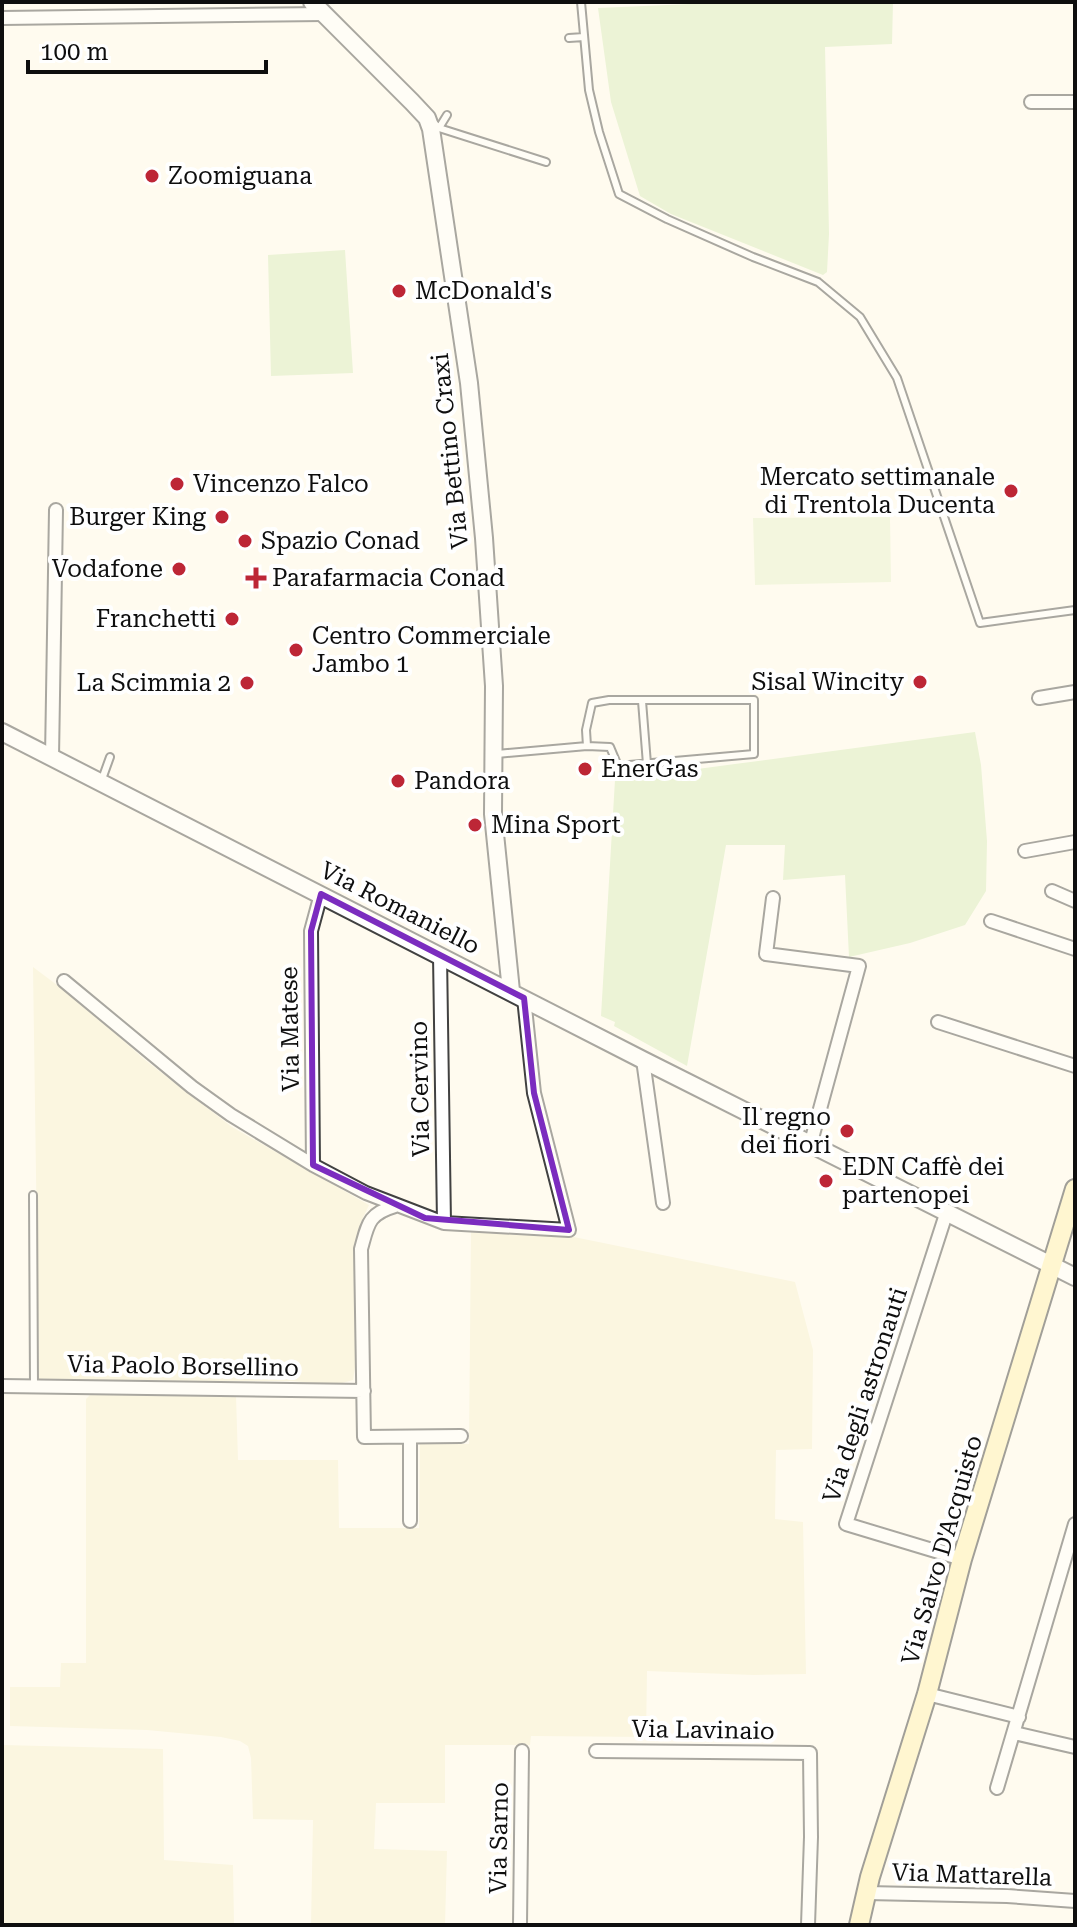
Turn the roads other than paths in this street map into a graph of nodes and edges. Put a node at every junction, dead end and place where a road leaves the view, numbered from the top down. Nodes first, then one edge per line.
1 (581, 2) edge
2 (318, 8) edge
3 (2, 18) edge
4 (584, 37) junction
5 (569, 38) dead end
6 (1031, 102) dead end
7 (1075, 102) edge
8 (447, 115) dead end
9 (433, 123) junction
10 (546, 162) dead end
11 (56, 510) dead end
12 (1075, 610) edge
13 (511, 639) dead end
14 (491, 640) junction
15 (1075, 692) edge
16 (1039, 698) dead end
17 (642, 701) junction
18 (2, 732) edge
19 (587, 746) junction
20 (493, 754) junction
21 (52, 757) junction
22 (110, 757) dead end
23 (647, 764) junction
24 (101, 782) junction
25 (1075, 842) edge
26 (1025, 851) dead end
27 (1052, 891) dead end
28 (321, 894) junction
29 (773, 898) dead end
30 (1075, 901) edge
31 (991, 921) dead end
32 (1075, 949) edge
33 (440, 955) junction
34 (64, 981) dead end
35 (517, 994) junction
36 (938, 1022) dead end
37 (643, 1060) junction
38 (1075, 1066) edge
39 (811, 1142) junction
40 (313, 1165) junction
41 (1075, 1189) edge
42 (33, 1195) dead end
43 (663, 1203) dead end
44 (395, 1206) junction
45 (947, 1211) junction
46 (444, 1223) junction
47 (1050, 1264) junction
48 (1075, 1277) edge
49 (34, 1385) junction
50 (2, 1386) edge
51 (364, 1391) junction
52 (461, 1436) dead end
53 (410, 1437) junction
54 (410, 1521) dead end
55 (1075, 1524) edge
56 (962, 1559) junction
57 (927, 1694) junction
58 (1019, 1717) junction
59 (1014, 1733) junction
60 (1075, 1747) edge
61 (522, 1751) dead end
62 (596, 1751) dead end
63 (997, 1788) dead end
64 (867, 1893) junction
65 (1075, 1901) edge
66 (520, 1925) edge
67 (808, 1925) edge
68 (859, 1925) edge

1 - 4 lane
2 - 3 street
2 - 9 street
4 - 5 lane
4 - 12 lane
6 - 7 street
8 - 9 lane
9 - 10 lane
9 - 14 street, Via Bettino Craxi
11 - 21 street
13 - 14 lane
14 - 20 street, Via Bettino Craxi
15 - 16 street
17 - 19 lane
17 - 23 lane
17 - 23 lane
18 - 21 street, Via Romaniello
19 - 20 lane
19 - 23 lane
20 - 35 street, Via Bettino Craxi
21 - 24 street, Via Romaniello
22 - 24 lane
24 - 28 street, Via Romaniello
25 - 26 street
27 - 30 street
28 - 33 street, Via Romaniello
28 - 40 street, Via Matese
29 - 39 street
31 - 32 street
33 - 35 street, Via Romaniello
33 - 46 street, Via Cervino
34 - 40 street
35 - 37 street, Via Romaniello
35 - 46 street
36 - 38 street
37 - 39 street, Via Romaniello
37 - 43 street
39 - 45 street, Via Romaniello
40 - 44 street
41 - 47 main road, Via Salvo D'Acquisto
42 - 49 lane
44 - 46 street
44 - 51 street
45 - 47 street, Via Romaniello
45 - 56 street, Via degli astronauti
47 - 48 street, Via Romaniello
47 - 56 main road, Via Salvo D'Acquisto
49 - 50 street, Via Paolo Borsellino
49 - 51 street, Via Paolo Borsellino
51 - 53 street
52 - 53 street
53 - 54 street
55 - 58 street
56 - 57 main road, Via Salvo D'Acquisto
57 - 58 street
57 - 64 main road, Via Salvo D'Acquisto
58 - 59 street
59 - 60 street
59 - 63 street
61 - 66 street, Via Sarno
62 - 67 street, Via Lavinaio
64 - 65 street, Via Mattarella
64 - 68 main road, Via Salvo D'Acquisto

